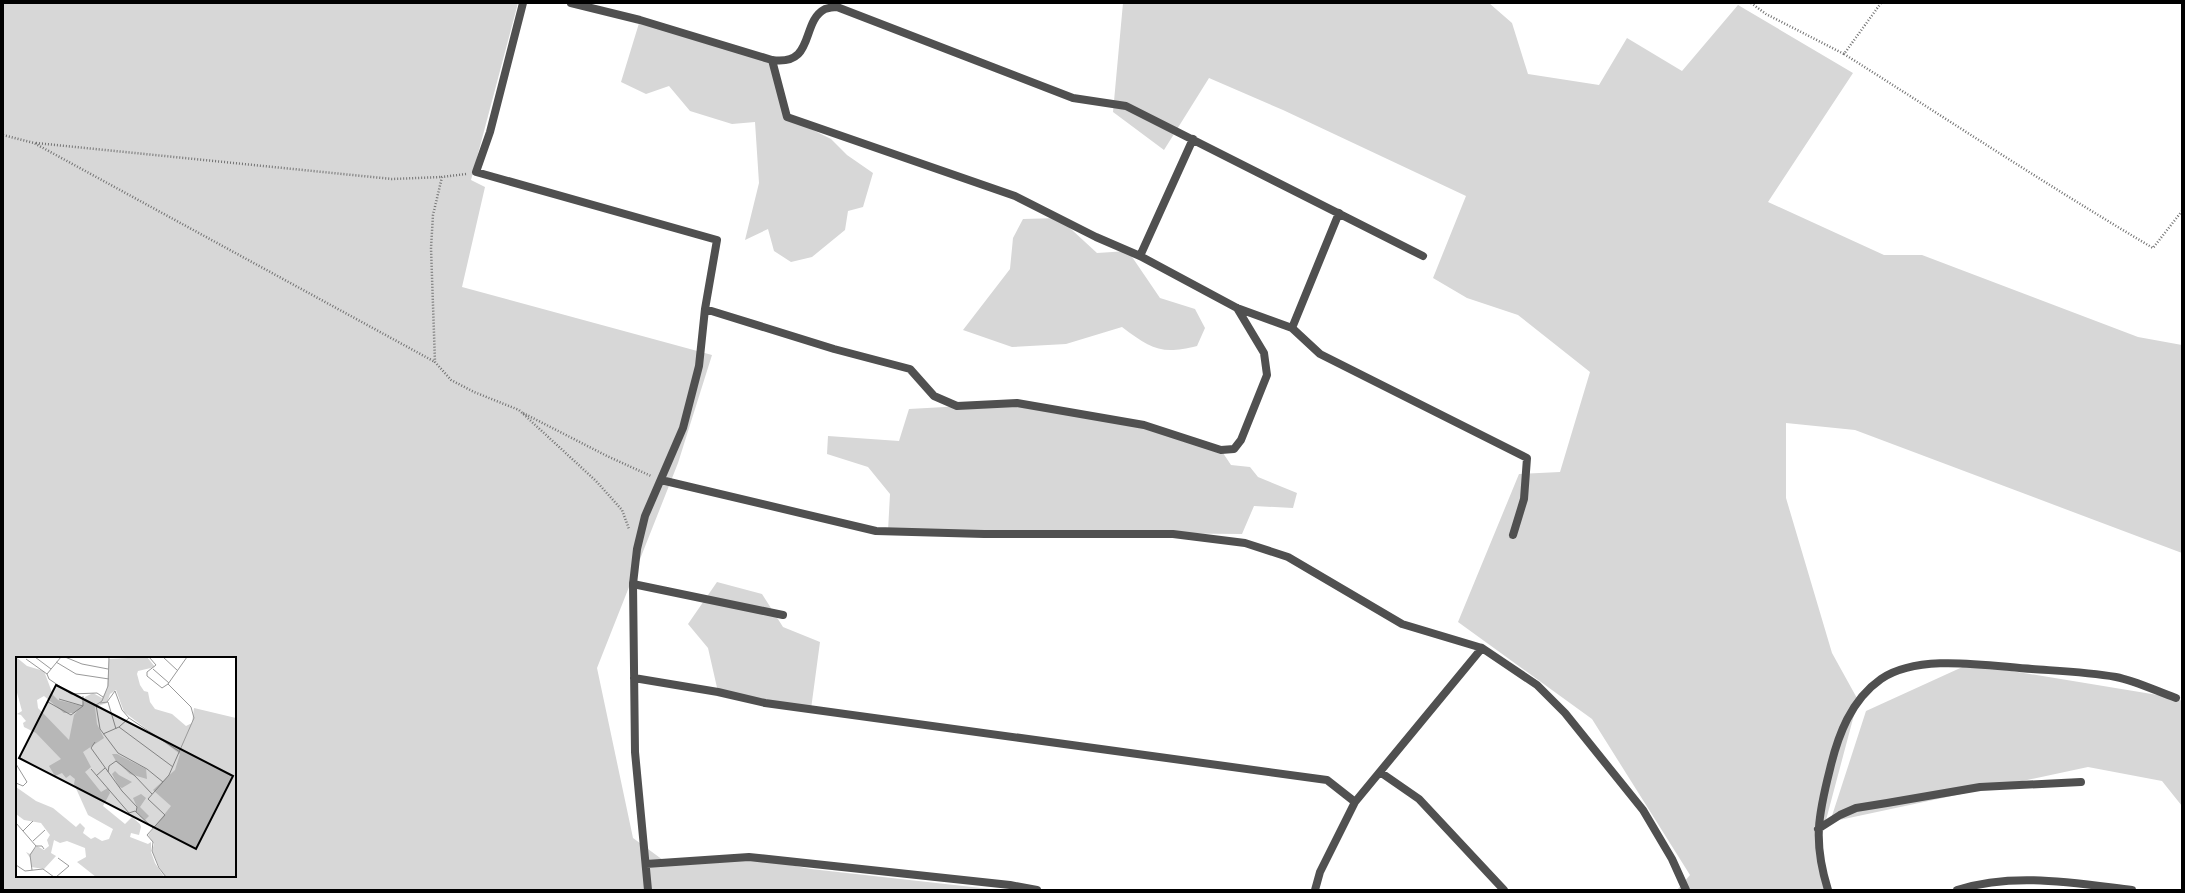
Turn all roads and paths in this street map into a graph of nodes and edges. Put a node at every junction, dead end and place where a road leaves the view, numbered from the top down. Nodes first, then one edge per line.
1 (523, 3) edge
2 (571, 3) edge
3 (1751, 3) edge
4 (1881, 3) edge
5 (1844, 54) junction
6 (772, 60) junction
7 (3, 135) edge
8 (1193, 139) junction
9 (34, 143) junction
10 (476, 172) junction
11 (442, 177) junction
12 (2182, 211) edge
13 (1339, 213) junction
14 (1140, 256) junction
15 (1423, 256) dead end
16 (1237, 308) junction
17 (705, 309) junction
18 (1292, 328) junction
19 (435, 362) junction
20 (519, 410) junction
21 (661, 480) junction
22 (1513, 535) dead end
23 (637, 548) junction
24 (633, 584) junction
25 (783, 615) dead end
26 (1482, 648) junction
27 (634, 678) junction
28 (2176, 698) dead end
29 (1380, 772) junction
30 (2081, 782) dead end
31 (1355, 802) junction
32 (1818, 829) junction
33 (646, 864) junction
34 (648, 890) edge
35 (1037, 890) edge
36 (1315, 890) edge
37 (1504, 890) edge
38 (1686, 890) edge
39 (1828, 890) edge
40 (1956, 890) edge
41 (2132, 890) edge

1 - 10 street
2 - 6 street
3 - 5 path
4 - 5 path
5 - 12 path
6 - 8 street
6 - 14 street
7 - 9 path
8 - 13 street
8 - 14 street
9 - 11 path
9 - 19 path
10 - 11 path
10 - 17 street
11 - 19 path
13 - 15 street
13 - 18 street
14 - 16 street
16 - 17 street
16 - 18 street
17 - 21 street
18 - 22 street
19 - 20 path
20 - 21 path
20 - 23 path
21 - 23 street
21 - 26 street
23 - 24 street
24 - 25 street
24 - 27 street
26 - 29 street
26 - 38 street
27 - 31 street
27 - 33 street
28 - 32 street
29 - 31 street
29 - 37 street
30 - 32 street
31 - 36 street
32 - 39 street
33 - 34 street
33 - 35 street
40 - 41 street

